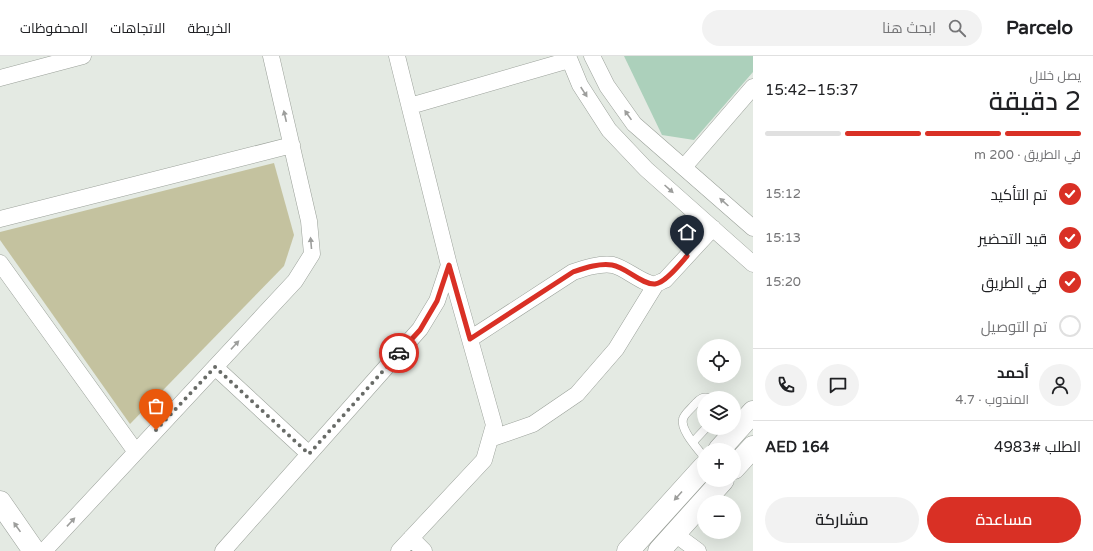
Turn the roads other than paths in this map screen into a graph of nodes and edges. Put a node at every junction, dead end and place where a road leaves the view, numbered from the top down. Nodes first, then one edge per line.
1 (271, 56) edge
2 (397, 56) edge
3 (592, 56) edge
4 (77, 57) edge
5 (569, 58) edge
6 (0, 78) edge
7 (753, 87) edge
8 (410, 106) junction
9 (292, 145) junction
10 (684, 167) junction
11 (0, 219) edge
12 (713, 228) junction
13 (753, 228) edge
14 (0, 263) edge
15 (753, 264) edge
16 (449, 265) junction
17 (656, 284) junction
18 (470, 339) junction
19 (215, 367) junction
20 (697, 401) edge
21 (744, 414) edge
22 (699, 435) edge
23 (490, 439) junction
24 (692, 442) junction
25 (724, 443) edge
26 (753, 447) edge
27 (697, 448) edge
28 (136, 452) junction
29 (309, 454) junction
30 (741, 460) edge
31 (697, 476) edge
32 (717, 487) edge
33 (0, 502) edge
34 (675, 534) junction
35 (411, 538) junction
36 (34, 551) edge
37 (44, 551) edge
38 (223, 551) edge
39 (399, 551) edge
40 (424, 551) edge
41 (628, 551) edge
42 (659, 551) edge
43 (698, 551) edge

9 -> 1 street
2 - 8 street
10 -> 3 street
4 - 6 street
5 - 8 street
5 -> 12 street
7 - 10 street
8 - 16 street
9 - 11 street
19 -> 9 street
13 -> 10 street
12 - 15 street
12 - 17 street
14 - 28 street
16 - 18 street
16 - 29 street
17 - 18 street
17 - 23 street
18 - 23 street
19 - 28 street
19 - 29 street
20 - 24 lane
21 - 25 main road
22 - 24 lane
23 - 35 street
24 - 27 lane
26 - 30 main road
37 -> 28 street
29 - 38 street
31 -> 41 main road
32 - 34 main road
36 -> 33 main road
34 - 42 main road
34 - 43 street
35 - 39 street
35 - 40 street

